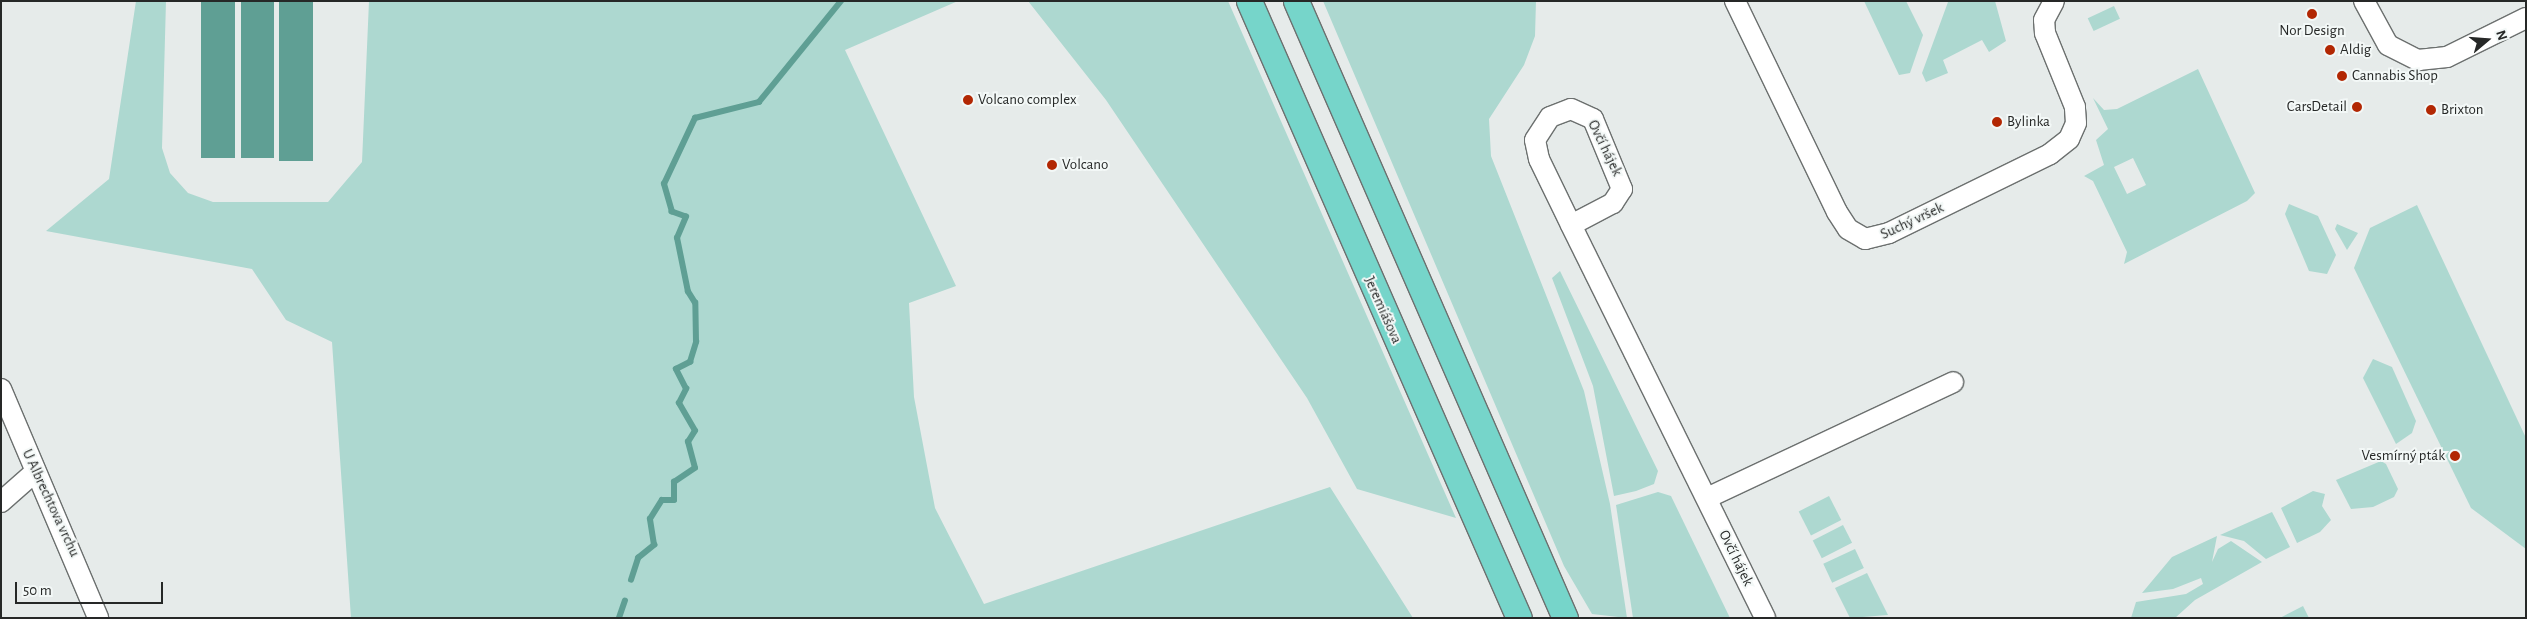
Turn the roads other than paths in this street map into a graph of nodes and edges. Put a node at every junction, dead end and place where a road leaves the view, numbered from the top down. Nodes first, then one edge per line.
1 (1249, 1) edge
2 (1296, 1) edge
3 (1734, 1) edge
4 (2054, 1) edge
5 (2364, 1) edge
6 (2526, 18) edge
7 (1571, 225) junction
8 (1953, 382) dead end
9 (1, 389) edge
10 (35, 472) junction
11 (1707, 498) junction
12 (1, 502) edge
13 (98, 618) edge
14 (1519, 618) edge
15 (1565, 618) edge
16 (1765, 618) edge

1 - 14 main road, Jeremiášova
2 - 15 main road
3 - 4 street, Suchý vršek
5 - 6 street
7 - 7 street, Ovčí hájek
7 - 11 street, Ovčí hájek
8 - 11 street
9 - 10 street, U Albrechtova vrchu
10 - 12 street
10 - 13 street, U Albrechtova vrchu
11 - 16 street, Ovčí hájek

